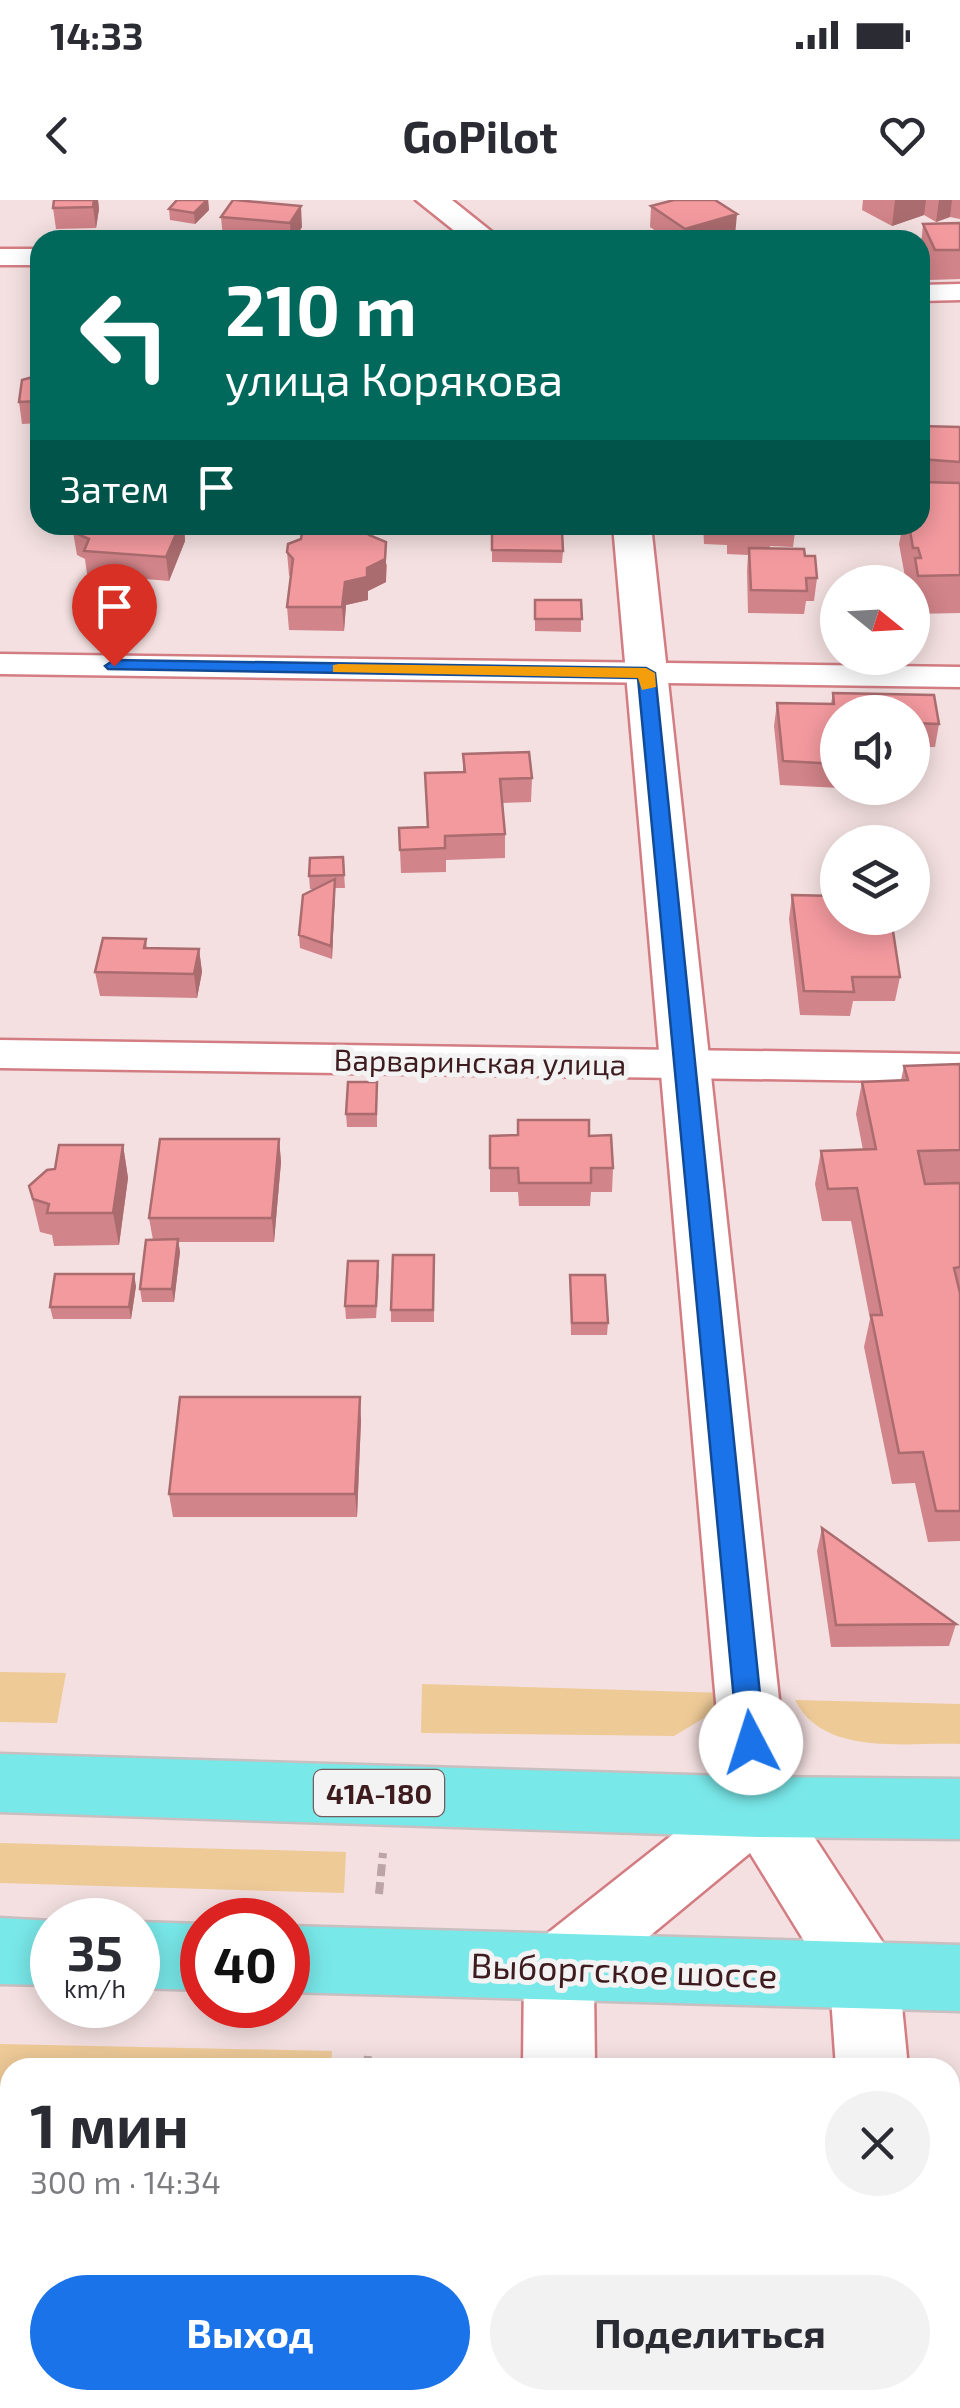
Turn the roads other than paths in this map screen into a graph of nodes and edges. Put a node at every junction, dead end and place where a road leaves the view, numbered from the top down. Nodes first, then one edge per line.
1 (432, 200) edge
2 (472, 230) edge
3 (0, 257) edge
4 (30, 257) edge
5 (930, 292) edge
6 (960, 292) edge
7 (633, 535) edge
8 (0, 664) edge
9 (646, 673) junction
10 (960, 677) edge
11 (0, 1054) edge
12 (684, 1064) junction
13 (960, 1068) edge
14 (0, 1783) edge
15 (758, 1808) junction
16 (960, 1810) edge
17 (0, 1951) edge
18 (30, 1952) edge
19 (310, 1960) edge
20 (559, 1967) junction
21 (864, 1975) junction
22 (960, 1978) edge
23 (559, 2058) edge
24 (871, 2058) edge

1 - 2 street
3 - 4 street
5 - 6 street
7 - 9 street
8 - 9 street
9 - 10 street
9 - 12 street
11 - 12 street, Варваринская улица
12 - 13 street, Варваринская улица
12 - 15 street
14 - 15 main road, 41А-180
15 - 16 main road, 41А-180
15 - 20 street
15 - 21 street
17 - 18 main road
19 - 20 main road, Выборгское шоссе
20 - 21 main road, Выборгское шоссе
20 - 23 street
21 - 22 main road, Выборгское шоссе
21 - 24 street

